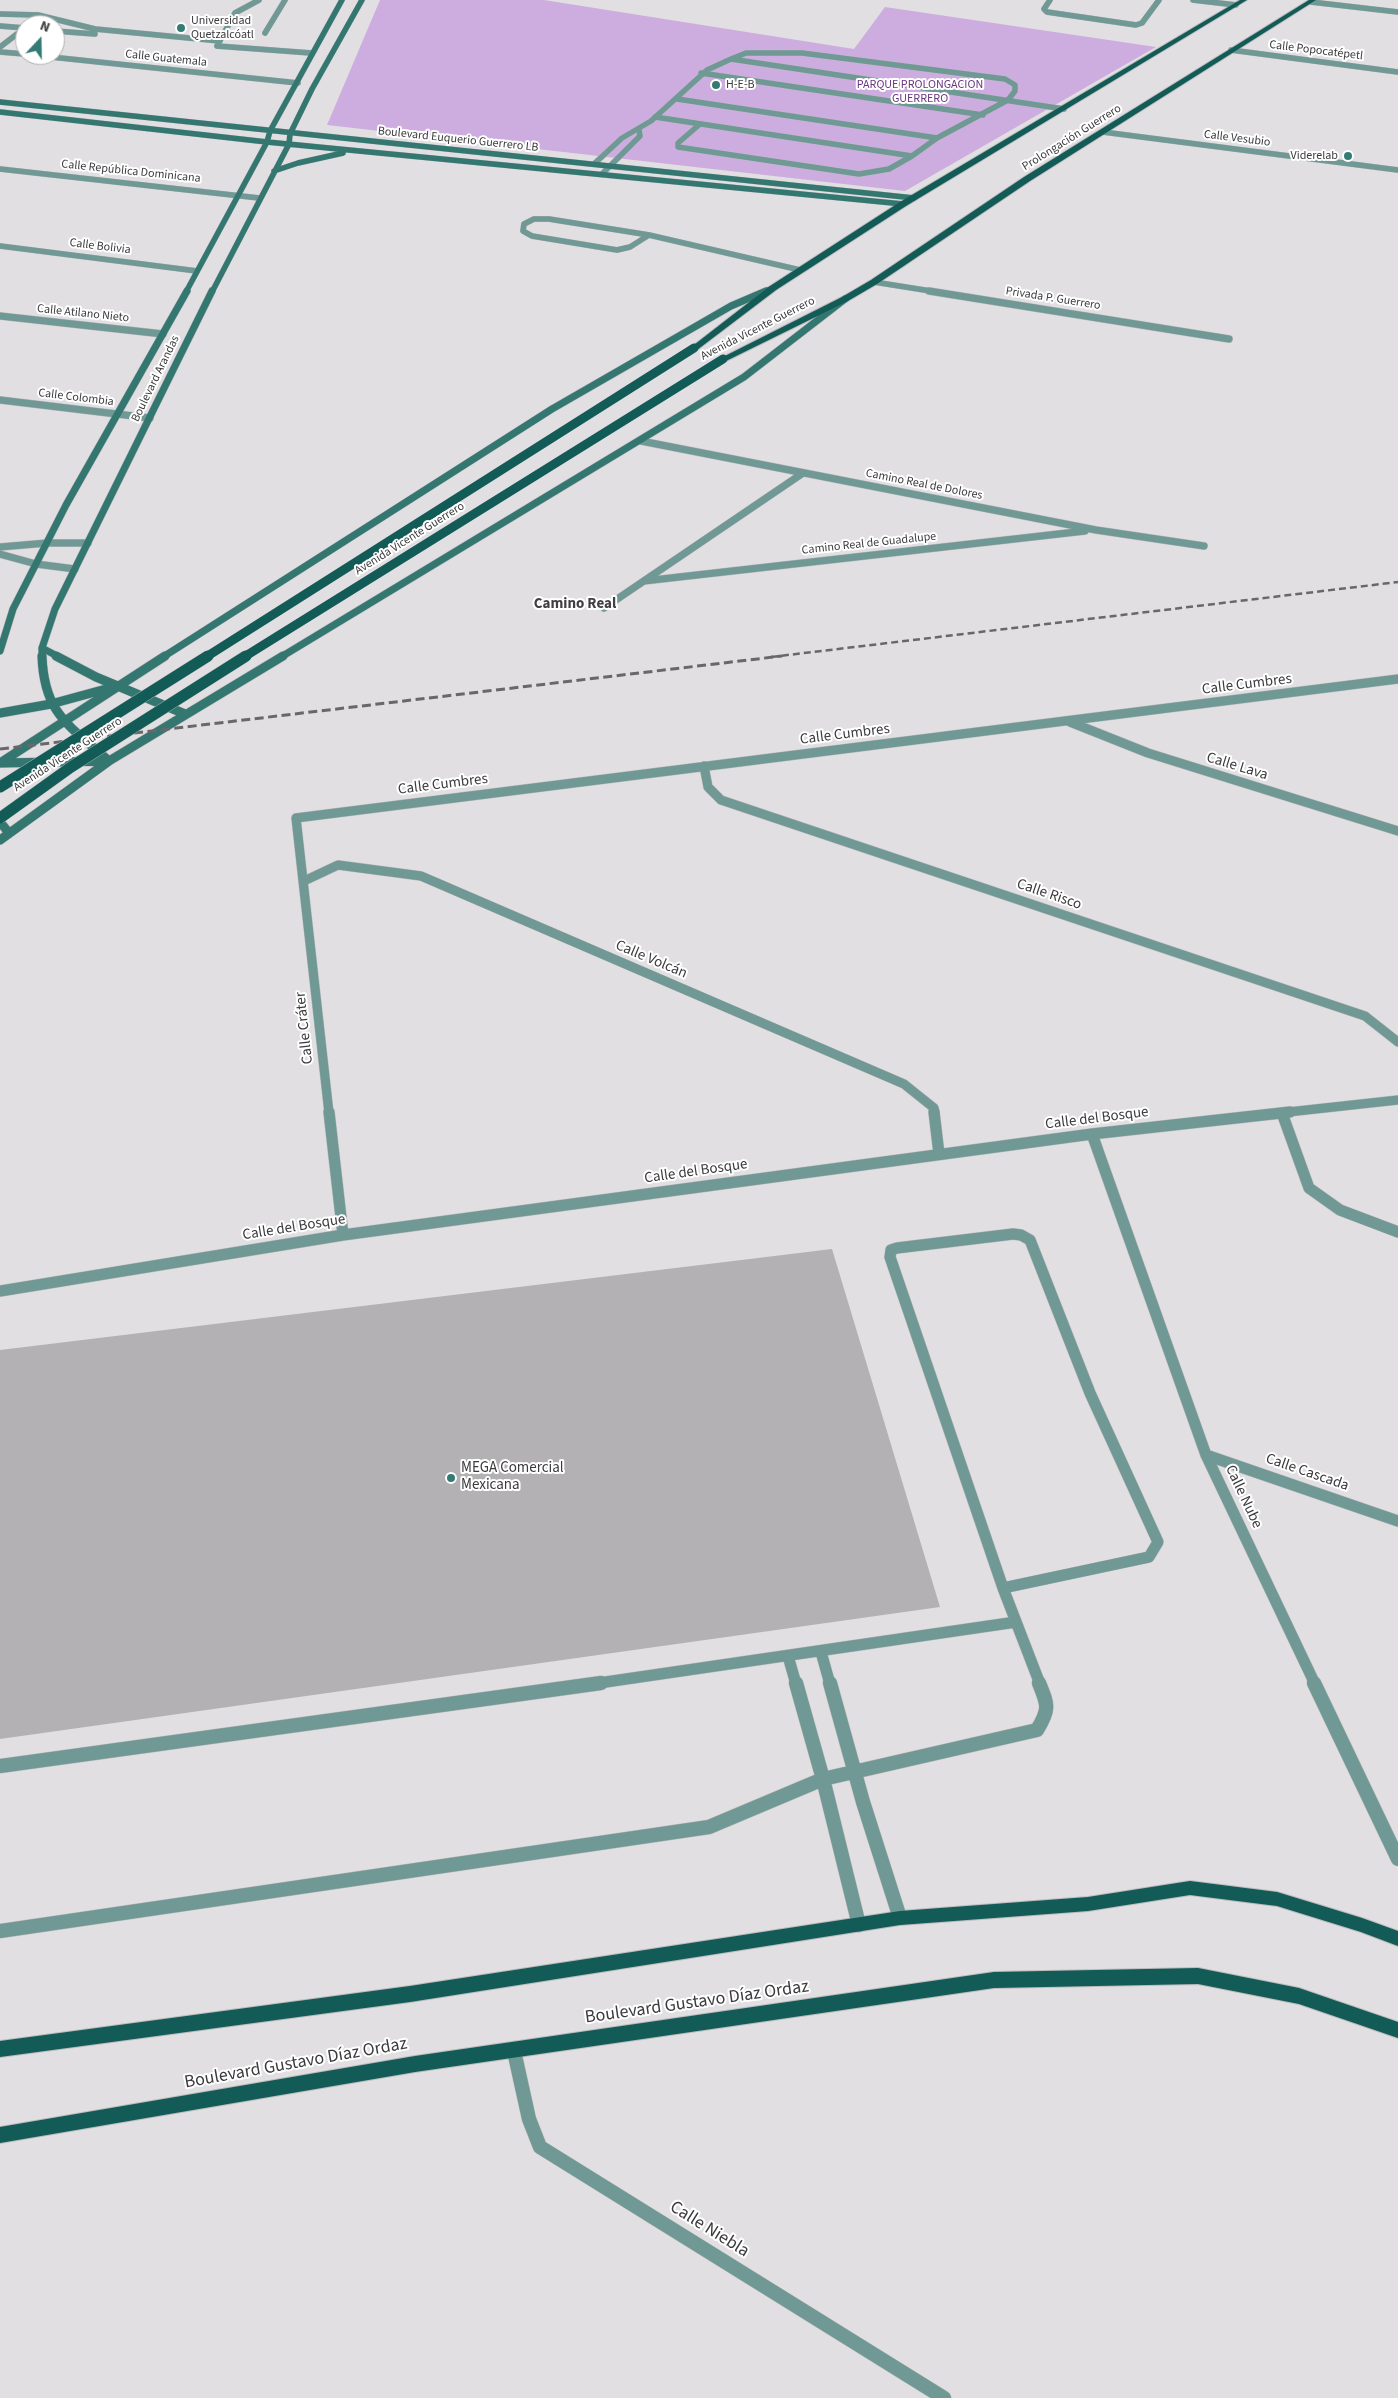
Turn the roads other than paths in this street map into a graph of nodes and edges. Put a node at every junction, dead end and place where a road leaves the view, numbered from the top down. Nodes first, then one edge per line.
1 (259, 0) edge
2 (285, 0) edge
3 (342, 0) edge
4 (362, 0) edge
5 (1050, 0) edge
6 (1160, 0) edge
7 (1193, 0) edge
8 (1244, 0) edge
9 (1312, 1) edge
10 (1236, 5) junction
11 (1398, 12) edge
12 (0, 14) edge
13 (0, 26) edge
14 (15, 27) edge
15 (65, 32) edge
16 (265, 33) dead end
17 (15, 36) edge
18 (219, 43) junction
19 (0, 47) edge
20 (1232, 50) junction
21 (0, 52) edge
22 (15, 53) edge
23 (311, 53) junction
24 (65, 58) edge
25 (731, 59) junction
26 (1398, 72) edge
27 (702, 74) junction
28 (298, 83) junction
29 (677, 99) junction
30 (1008, 100) junction
31 (0, 102) edge
32 (1064, 109) junction
33 (0, 112) edge
34 (983, 115) junction
35 (655, 117) junction
36 (700, 124) junction
37 (639, 130) junction
38 (270, 131) junction
39 (1103, 132) junction
40 (290, 134) junction
41 (937, 138) junction
42 (267, 142) junction
43 (289, 144) junction
44 (358, 150) junction
45 (912, 156) junction
46 (594, 164) junction
47 (611, 166) junction
48 (0, 169) edge
49 (1398, 170) edge
50 (274, 171) junction
51 (602, 174) junction
52 (237, 196) junction
53 (260, 198) junction
54 (914, 198) junction
55 (904, 204) junction
56 (649, 236) junction
57 (0, 246) edge
58 (800, 270) junction
59 (197, 271) junction
60 (874, 282) junction
61 (772, 288) junction
62 (845, 299) junction
63 (0, 316) edge
64 (163, 334) junction
65 (1229, 339) dead end
66 (0, 400) edge
67 (116, 414) junction
68 (150, 418) junction
69 (641, 441) junction
70 (803, 473) junction
71 (1096, 530) junction
72 (47, 542) junction
73 (88, 543) junction
74 (0, 546) edge
75 (1204, 546) dead end
76 (0, 554) edge
77 (36, 564) junction
78 (75, 569) junction
79 (644, 581) junction
80 (604, 608) dead end
81 (42, 648) junction
82 (0, 651) edge
83 (1398, 679) edge
84 (117, 686) junction
85 (51, 704) junction
86 (0, 713) edge
87 (185, 714) junction
88 (64, 721) junction
89 (1070, 722) junction
90 (109, 761) junction
91 (0, 764) edge
92 (704, 766) junction
93 (0, 787) edge
94 (0, 818) edge
95 (296, 818) joint
96 (0, 822) edge
97 (1398, 831) edge
98 (9, 833) junction
99 (0, 840) edge
100 (304, 881) junction
101 (1398, 1042) edge
102 (1398, 1100) edge
103 (1282, 1112) junction
104 (1092, 1134) junction
105 (939, 1154) junction
106 (1398, 1232) edge
107 (343, 1235) junction
108 (0, 1291) edge
109 (1206, 1455) junction
110 (1398, 1521) edge
111 (1003, 1588) junction
112 (1016, 1622) junction
113 (821, 1652) junction
114 (788, 1656) junction
115 (0, 1766) edge
116 (856, 1770) junction
117 (824, 1779) junction
118 (1398, 1859) edge
119 (900, 1918) junction
120 (860, 1925) junction
121 (0, 1931) edge
122 (1398, 1939) edge
123 (1398, 2030) edge
124 (0, 2049) edge
125 (514, 2050) junction
126 (0, 2135) edge
127 (944, 2398) edge

1 - 18 street
2 - 16 street
3 - 23 main road, Boulevard Arandas
4 - 40 main road, Boulevard Arandas
5 - 6 street
7 - 10 street
8 - 10 main road, Prolongación Guerrero
9 - 11 street
9 - 20 main road, Prolongación Guerrero
10 - 32 main road, Prolongación Guerrero
12 - 18 street
13 - 14 street
15 - 18 street
17 - 19 street
18 - 23 street
20 - 26 street, Calle Popocatépetl
20 - 39 main road, Prolongación Guerrero
21 - 22 street
23 - 28 main road, Boulevard Arandas
24 - 28 street, Calle Guatemala
25 - 27 street
25 - 30 street
25 - 30 street
27 - 29 street
27 - 34 street
28 - 38 main road, Boulevard Arandas
29 - 35 street
29 - 41 street
30 - 32 street
30 - 34 street
31 - 38 main road, Boulevard Euquerio Guerrero LB
32 - 54 main road, Prolongación Guerrero
33 - 42 main road, Boulevard Euquerio Guerrero LB
34 - 41 street
35 - 36 street
35 - 37 street
36 - 45 street
36 - 45 street
37 - 46 street
37 - 47 street
38 - 40 main road, Boulevard Euquerio Guerrero LB
38 - 42 main road, Boulevard Arandas
39 - 49 street, Calle Vesubio
39 - 60 main road, Prolongación Guerrero
40 - 43 main road, Boulevard Arandas
40 - 46 main road, Boulevard Euquerio Guerrero LB
41 - 45 street
42 - 43 main road, Boulevard Euquerio Guerrero LB
42 - 52 main road, Boulevard Arandas
43 - 44 main road, Boulevard Euquerio Guerrero LB
43 - 50 main road, Boulevard Arandas
44 - 50 main road
44 - 51 main road, Boulevard Euquerio Guerrero LB
46 - 47 main road, Boulevard Euquerio Guerrero LB
47 - 51 street
47 - 54 main road, Boulevard Euquerio Guerrero LB
48 - 52 street, Calle República Dominicana
50 - 53 main road, Boulevard Arandas
51 - 55 main road, Boulevard Euquerio Guerrero LB
52 - 53 street, Calle República Dominicana
52 - 59 main road, Boulevard Arandas
53 - 68 main road, Boulevard Arandas
54 - 55 main road, Prolongación Guerrero
55 - 58 main road, Prolongación Guerrero
56 - 56 street
56 - 58 street
57 - 59 street, Calle Bolivia
58 - 61 main road, Prolongación Guerrero
59 - 64 main road, Boulevard Arandas
60 - 62 main road, Prolongación Guerrero
60 - 65 street, Privada P. Guerrero
61 - 84 main road
61 - 93 main road, Avenida Vicente Guerrero, bridge
62 - 69 main road
62 - 94 main road, Avenida Vicente Guerrero, bridge
63 - 64 street, Calle Atilano Nieto
64 - 67 main road, Boulevard Arandas
66 - 67 street, Calle Colombia
67 - 68 street, Calle Colombia
67 - 72 main road, Boulevard Arandas
68 - 73 main road, Boulevard Arandas
69 - 70 street, Camino Real de Dolores
69 - 87 main road
70 - 71 street, Camino Real de Dolores
70 - 79 street, Camino Real de Guadalupe
71 - 75 street, Camino Real de Dolores
71 - 79 street, Camino Real de Guadalupe
72 - 73 street
72 - 74 street
72 - 77 main road, Boulevard Arandas
73 - 78 main road, Boulevard Arandas
76 - 77 street
77 - 78 street
77 - 82 main road, Boulevard Arandas
78 - 81 main road, Boulevard Arandas
79 - 80 street, Camino Real de Guadalupe
81 - 84 main road
81 - 85 main road, Boulevard Arandas
83 - 89 street, Calle Cumbres
84 - 85 main road
84 - 87 main road
84 - 88 main road
85 - 86 main road
85 - 88 main road, Boulevard Arandas
87 - 90 main road
88 - 90 main road, Boulevard Arandas
88 - 91 main road
89 - 92 street, Calle Cumbres
89 - 97 street, Calle Lava
90 - 91 main road
90 - 98 main road
92 - 95 street, Calle Cumbres
92 - 101 street, Calle Risco
95 - 100 street, Calle Cráter
96 - 98 main road
98 - 99 main road
100 - 105 street, Calle Volcán
100 - 107 street, Calle Cráter
102 - 103 street, Calle del Bosque
103 - 104 street, Calle del Bosque
103 - 106 street
104 - 105 street, Calle del Bosque
104 - 109 street, Calle Nube
105 - 107 street, Calle del Bosque
107 - 108 street, Calle del Bosque
109 - 110 street, Calle Cascada
109 - 118 street, Calle Nube
111 - 111 street
111 - 112 street
112 - 113 street
112 - 116 street
113 - 114 street
113 - 116 street
114 - 115 street
114 - 117 street
116 - 117 street
116 - 119 street
117 - 120 street
117 - 121 street
119 - 120 main road
119 - 122 main road
120 - 124 main road
123 - 125 main road, Boulevard Gustavo Díaz Ordaz
125 - 126 main road, Boulevard Gustavo Díaz Ordaz
125 - 127 street, Calle Niebla

